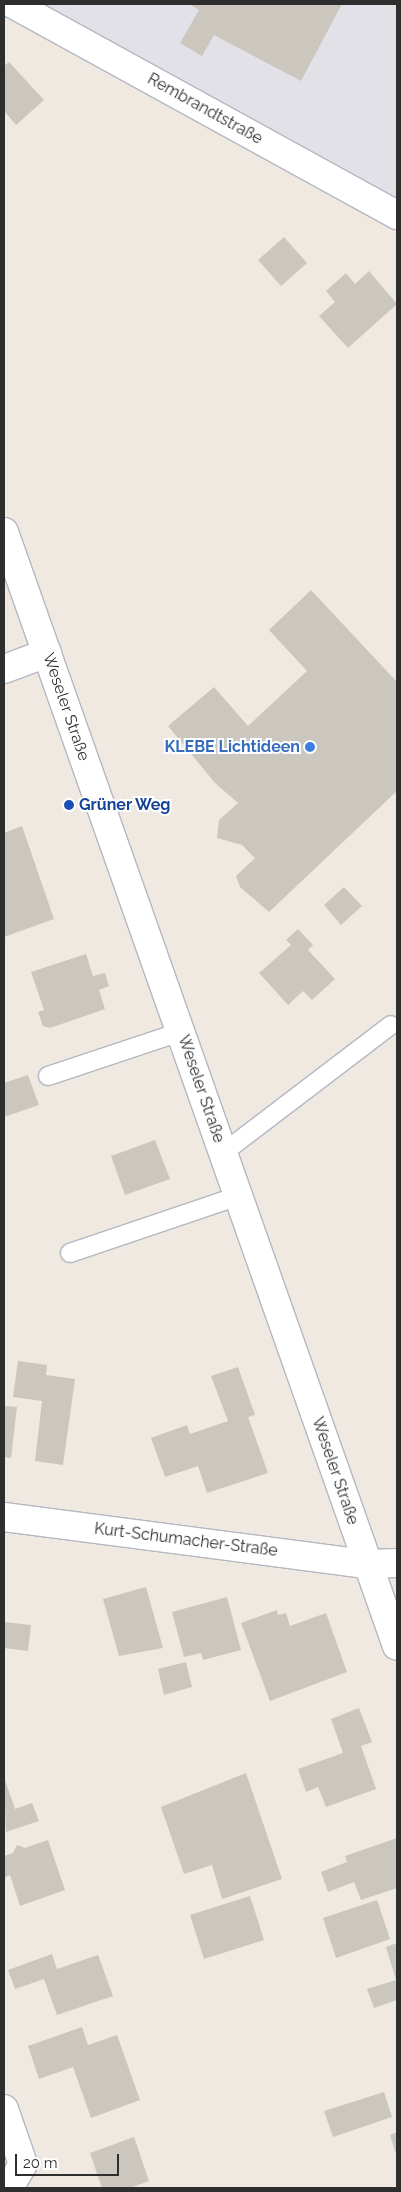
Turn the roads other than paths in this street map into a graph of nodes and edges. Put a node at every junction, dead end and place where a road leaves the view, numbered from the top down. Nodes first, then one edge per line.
1 (13, 4) edge
2 (397, 215) edge
3 (4, 532) edge
4 (47, 653) junction
5 (4, 669) edge
6 (391, 1025) dead end
7 (180, 1032) junction
8 (48, 1076) dead end
9 (223, 1152) junction
10 (238, 1196) junction
11 (70, 1253) dead end
12 (4, 1517) edge
13 (397, 1563) edge
14 (368, 1564) junction
15 (397, 1646) edge
16 (4, 2109) edge
17 (9, 2188) edge

1 - 2 street, Rembrandtstraße
3 - 4 street, Weseler Straße
4 - 5 street
4 - 7 street, Weseler Straße
6 - 9 lane
7 - 8 lane
7 - 9 street, Weseler Straße
9 - 10 street, Weseler Straße
10 - 11 lane
10 - 14 street, Weseler Straße
12 - 14 street, Kurt-Schumacher-Straße
13 - 14 street, Kurt-Schumacher-Straße
14 - 15 street, Weseler Straße
16 - 17 street

